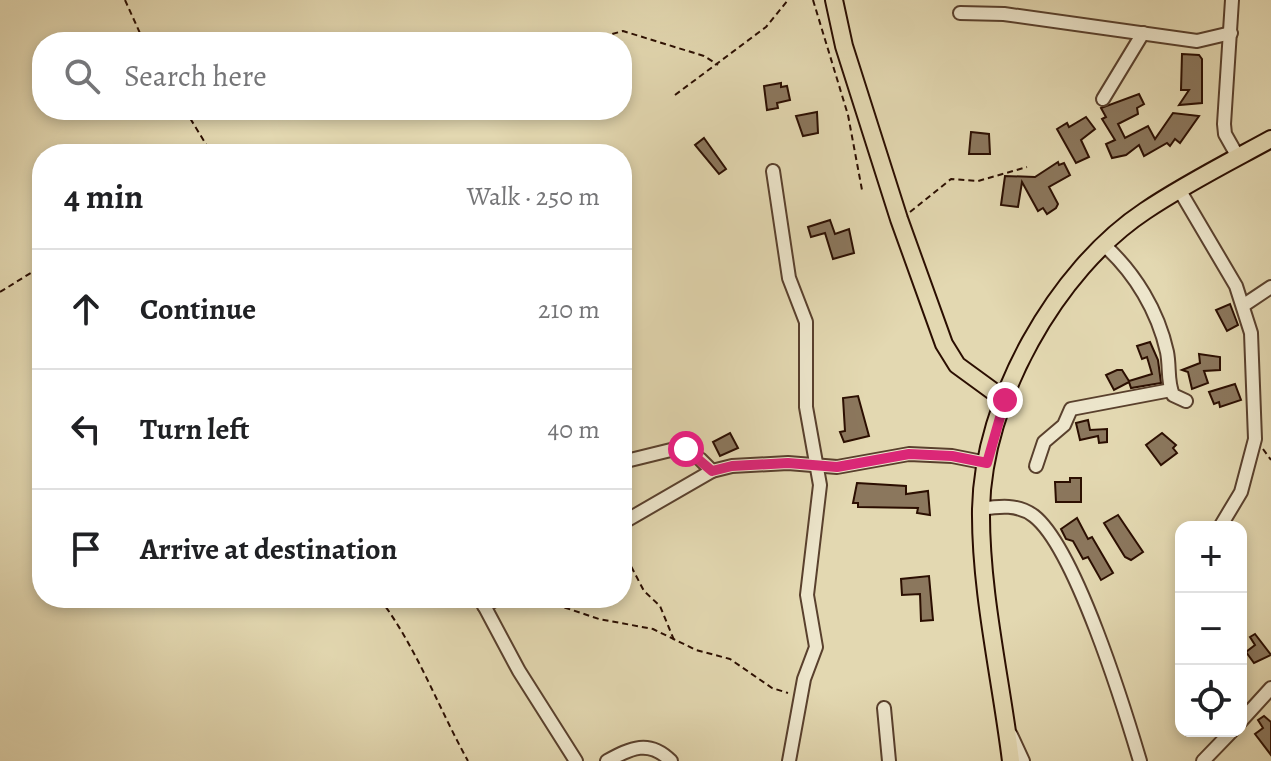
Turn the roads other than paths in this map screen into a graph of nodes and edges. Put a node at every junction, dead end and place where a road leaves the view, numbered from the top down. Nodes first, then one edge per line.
1 (834, 0) edge
2 (1232, 0) edge
3 (960, 13) dead end
4 (1143, 33) junction
5 (1231, 33) junction
6 (1103, 99) dead end
7 (1271, 139) edge
8 (1238, 157) junction
9 (773, 171) dead end
10 (1180, 191) junction
11 (1104, 245) junction
12 (1271, 287) edge
13 (1244, 305) junction
14 (1171, 390) junction
15 (1005, 400) junction
16 (1186, 401) dead end
17 (989, 455) junction
18 (632, 460) edge
19 (1036, 466) dead end
20 (816, 467) junction
21 (712, 471) junction
22 (981, 509) junction
23 (632, 517) edge
24 (1223, 521) edge
25 (485, 608) edge
26 (1270, 694) edge
27 (884, 708) dead end
28 (1247, 715) edge
29 (1007, 727) junction
30 (1226, 737) edge
31 (576, 761) edge
32 (607, 761) edge
33 (671, 761) edge
34 (789, 761) edge
35 (889, 761) edge
36 (1011, 761) edge
37 (1023, 761) edge
38 (1140, 761) edge
39 (1203, 761) edge

1 - 15 main road
2 - 5 street
3 - 4 street
4 - 5 street
4 - 6 street
5 - 8 street
7 - 8 main road
8 - 10 main road
9 - 20 street
10 - 11 main road
10 - 13 street
11 - 14 street
11 - 15 main road
12 - 13 street
13 - 24 street
14 - 16 street
14 - 19 street
15 - 17 main road
17 - 20 street
17 - 22 main road
18 - 21 street
20 - 21 street
20 - 34 street
21 - 23 street
22 - 29 main road
22 - 38 street
25 - 31 street
26 - 28 street
27 - 35 street
29 - 36 main road
29 - 37 street
30 - 39 street
32 - 33 street

